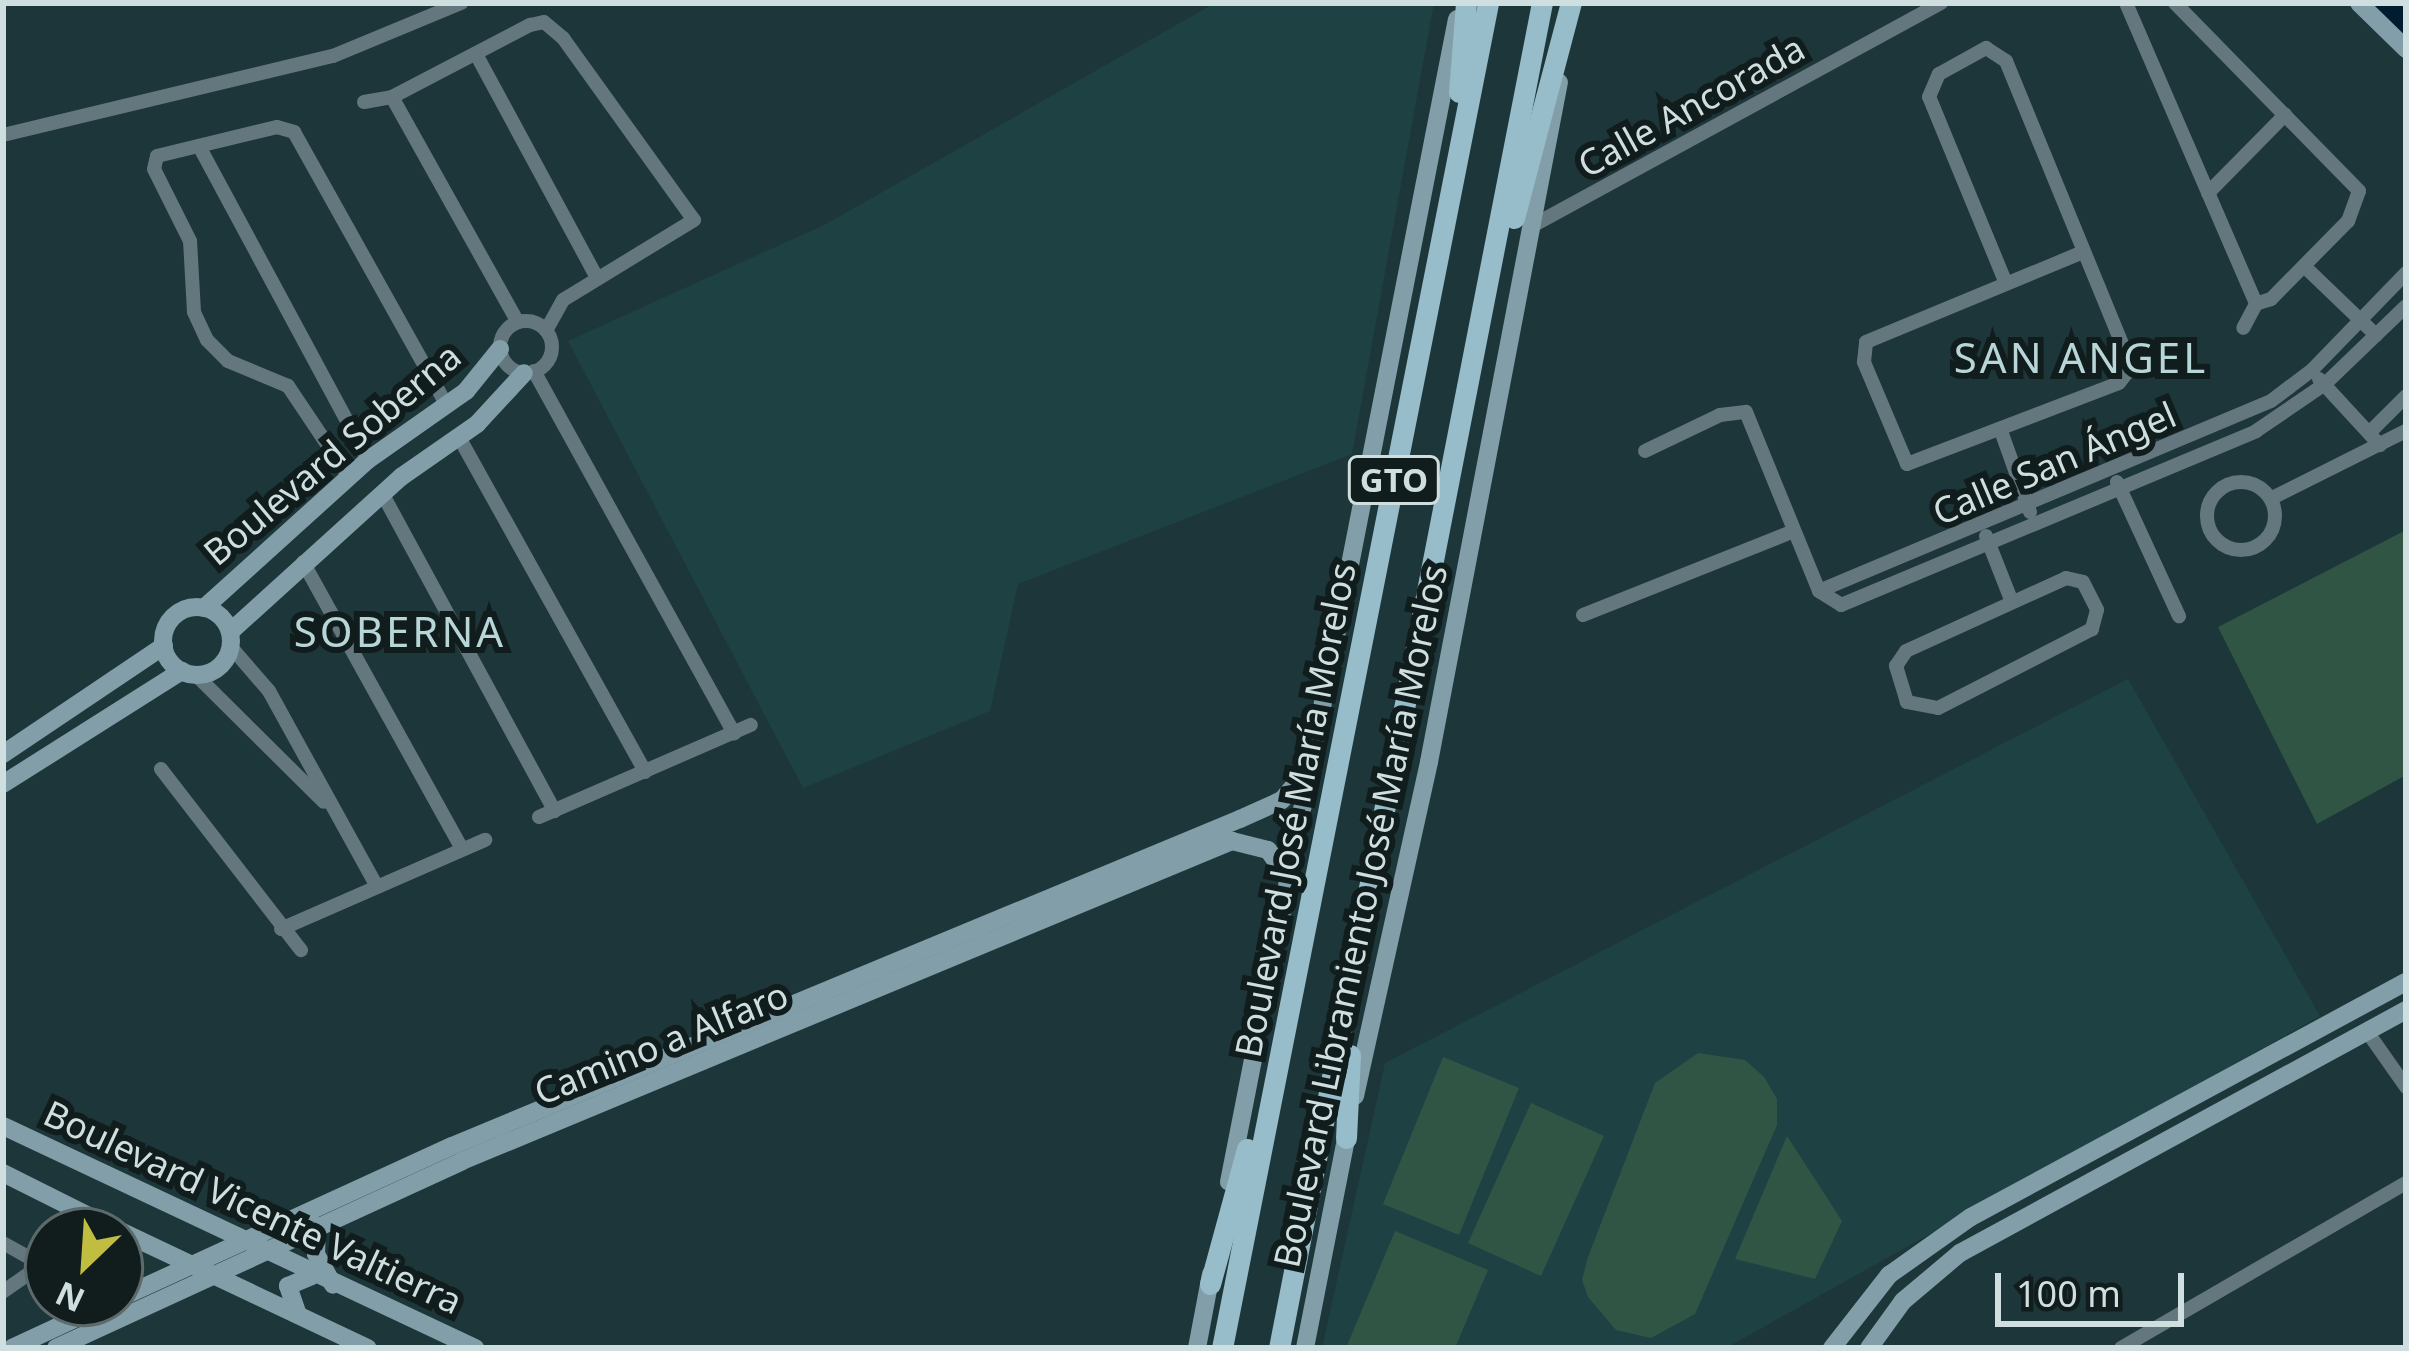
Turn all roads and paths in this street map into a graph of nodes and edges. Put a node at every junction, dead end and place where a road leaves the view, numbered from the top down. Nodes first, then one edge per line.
1 (461, 3) edge
2 (1463, 3) edge
3 (1488, 3) edge
4 (1542, 3) edge
5 (1572, 3) edge
6 (1940, 3) edge
7 (2126, 3) edge
8 (2174, 3) edge
9 (2359, 3) edge
10 (2406, 49) edge
11 (476, 54) junction
12 (392, 98) junction
13 (364, 102) dead end
14 (2284, 115) junction
15 (3, 135) edge
16 (199, 146) junction
17 (1452, 185) junction
18 (2208, 193) junction
19 (1532, 226) junction
20 (2084, 252) junction
21 (2304, 266) junction
22 (2406, 273) edge
23 (1490, 274) junction
24 (596, 278) junction
25 (2005, 281) junction
26 (2255, 304) junction
27 (2406, 306) edge
28 (2360, 320) junction
29 (518, 322) junction
30 (2243, 328) dead end
31 (546, 331) junction
32 (2376, 335) junction
33 (500, 349) junction
34 (2312, 370) junction
35 (529, 372) junction
36 (2324, 384) junction
37 (2406, 396) edge
38 (446, 404) junction
39 (2001, 430) junction
40 (2406, 431) edge
41 (2375, 438) junction
42 (460, 439) junction
43 (1645, 451) dead end
44 (375, 455) junction
45 (2114, 472) junction
46 (349, 477) junction
47 (400, 477) junction
48 (2120, 490) junction
49 (382, 493) junction
50 (2272, 498) junction
51 (2028, 506) junction
52 (2034, 522) junction
53 (1793, 531) junction
54 (1985, 533) junction
55 (303, 562) junction
56 (1819, 591) junction
57 (2012, 602) junction
58 (204, 608) junction
59 (1582, 615) dead end
60 (2179, 616) dead end
61 (231, 640) junction
62 (164, 646) junction
63 (189, 673) junction
64 (751, 725) dead end
65 (734, 734) junction
66 (3, 754) edge
67 (1308, 766) junction
68 (161, 769) dead end
69 (645, 772) junction
70 (3, 784) edge
71 (327, 805) junction
72 (555, 811) junction
73 (539, 817) dead end
74 (485, 840) dead end
75 (462, 849) junction
76 (1287, 876) junction
77 (376, 885) junction
78 (281, 929) junction
79 (301, 950) dead end
80 (1295, 956) junction
81 (929, 957) junction
82 (1354, 979) junction
83 (2406, 982) edge
84 (2406, 1010) edge
85 (2366, 1030) junction
86 (713, 1047) junction
87 (2406, 1087) edge
88 (3, 1126) edge
89 (1346, 1138) junction
90 (3, 1174) edge
91 (2406, 1183) edge
92 (66, 1207) edge
93 (188, 1217) junction
94 (317, 1226) junction
95 (241, 1241) junction
96 (144, 1243) edge
97 (3, 1244) edge
98 (260, 1251) junction
99 (161, 1252) junction
100 (191, 1264) junction
101 (214, 1275) junction
102 (312, 1276) junction
103 (1210, 1283) junction
104 (333, 1286) junction
105 (144, 1287) edge
106 (3, 1292) edge
107 (298, 1315) junction
108 (57, 1327) edge
109 (12, 1348) edge
110 (56, 1348) edge
111 (368, 1348) edge
112 (475, 1348) edge
113 (1197, 1348) edge
114 (1222, 1348) edge
115 (1279, 1348) edge
116 (1305, 1348) edge
117 (1832, 1348) edge
118 (1869, 1348) edge
119 (2120, 1348) edge

1 - 15 street
2 - 17 main road
2 - 67 street, Boulevard Libramiento José María Morelos
3 - 17 main road, Boulevard José María Morelos / GTO
4 - 23 main road, GTO
5 - 19 street, Boulevard Libramiento José María Morelos
5 - 23 main road
6 - 19 street, Calle Ancorada
7 - 18 street
8 - 14 street
9 - 10 street
11 - 12 street
11 - 24 street
11 - 24 street
12 - 13 street
12 - 29 street
14 - 18 street
14 - 21 street
16 - 38 street
16 - 44 street
16 - 46 street
17 - 80 main road, Boulevard José María Morelos / GTO
18 - 26 street
19 - 89 street, Boulevard Libramiento José María Morelos
20 - 25 street
20 - 25 street
20 - 39 street
21 - 26 street
21 - 28 street
22 - 28 street, Calle San Ángel
23 - 82 main road, GTO
24 - 31 street
25 - 39 street
26 - 30 street
27 - 32 street, Calle San Ángel
28 - 32 street
28 - 34 street, Calle San Ángel
29 - 31 street
29 - 33 street
31 - 35 street
32 - 36 street, Calle San Ángel
33 - 35 street
33 - 38 street, Boulevard Soberna
34 - 36 street
34 - 45 street, Calle San Ángel
35 - 42 street, Boulevard Soberna
35 - 65 street
36 - 41 street
36 - 48 street, Calle San Ángel
37 - 41 street
38 - 44 street, Boulevard Soberna
39 - 51 street
40 - 41 street
41 - 50 street
42 - 47 street, Boulevard Soberna
42 - 69 street
43 - 53 street
44 - 46 street, Boulevard Soberna
44 - 47 street
45 - 48 street
45 - 51 street, Calle San Ángel
46 - 58 street, Boulevard Soberna
47 - 49 street, Boulevard Soberna
48 - 52 street, Calle San Ángel
48 - 60 street
49 - 55 street, Boulevard Soberna
49 - 72 street
50 - 50 street
51 - 52 street
51 - 54 street, Calle San Ángel
52 - 54 street, Calle San Ángel
53 - 56 street
53 - 59 street
54 - 56 street, Calle San Ángel
54 - 56 street, Calle San Ángel
54 - 57 street
55 - 61 street, Boulevard Soberna
55 - 75 street
57 - 57 street
58 - 61 street
58 - 62 street
61 - 63 street
61 - 71 street
62 - 63 street
62 - 66 street
63 - 70 street
63 - 71 street
64 - 65 street
65 - 69 street
67 - 76 street, Boulevard Libramiento José María Morelos
67 - 81 street, Camino a Alfaro
68 - 78 street
69 - 72 street
71 - 77 street
72 - 73 street
74 - 75 street
75 - 77 street
76 - 81 street, Camino a Alfaro
76 - 103 street, Boulevard Libramiento José María Morelos
77 - 78 street
78 - 79 street
80 - 103 main road
80 - 114 main road, Boulevard José María Morelos / GTO
81 - 86 street, Camino a Alfaro
82 - 89 main road
82 - 115 main road, GTO
83 - 117 street
84 - 85 street
85 - 87 street
85 - 118 street
86 - 94 street, Camino a Alfaro
86 - 95 street, Camino a Alfaro
88 - 93 street, Boulevard Vicente Valtierra
89 - 116 street, Boulevard Libramiento José María Morelos
90 - 92 street
91 - 119 street
93 - 95 street, Boulevard Vicente Valtierra
93 - 99 street
94 - 98 street, Camino a Alfaro
94 - 104 street
95 - 98 street, Boulevard Vicente Valtierra
95 - 100 street, Camino a Alfaro
96 - 99 street
97 - 106 street
98 - 101 street, Camino a Alfaro
98 - 102 street, Boulevard Vicente Valtierra
99 - 100 street
100 - 101 street
100 - 105 street, Camino a Alfaro
101 - 107 street
101 - 110 street, Camino a Alfaro
102 - 104 street, Boulevard Vicente Valtierra
102 - 107 street
103 - 113 street, Boulevard Libramiento José María Morelos
104 - 112 street, Boulevard Vicente Valtierra
107 - 111 street
108 - 109 street

